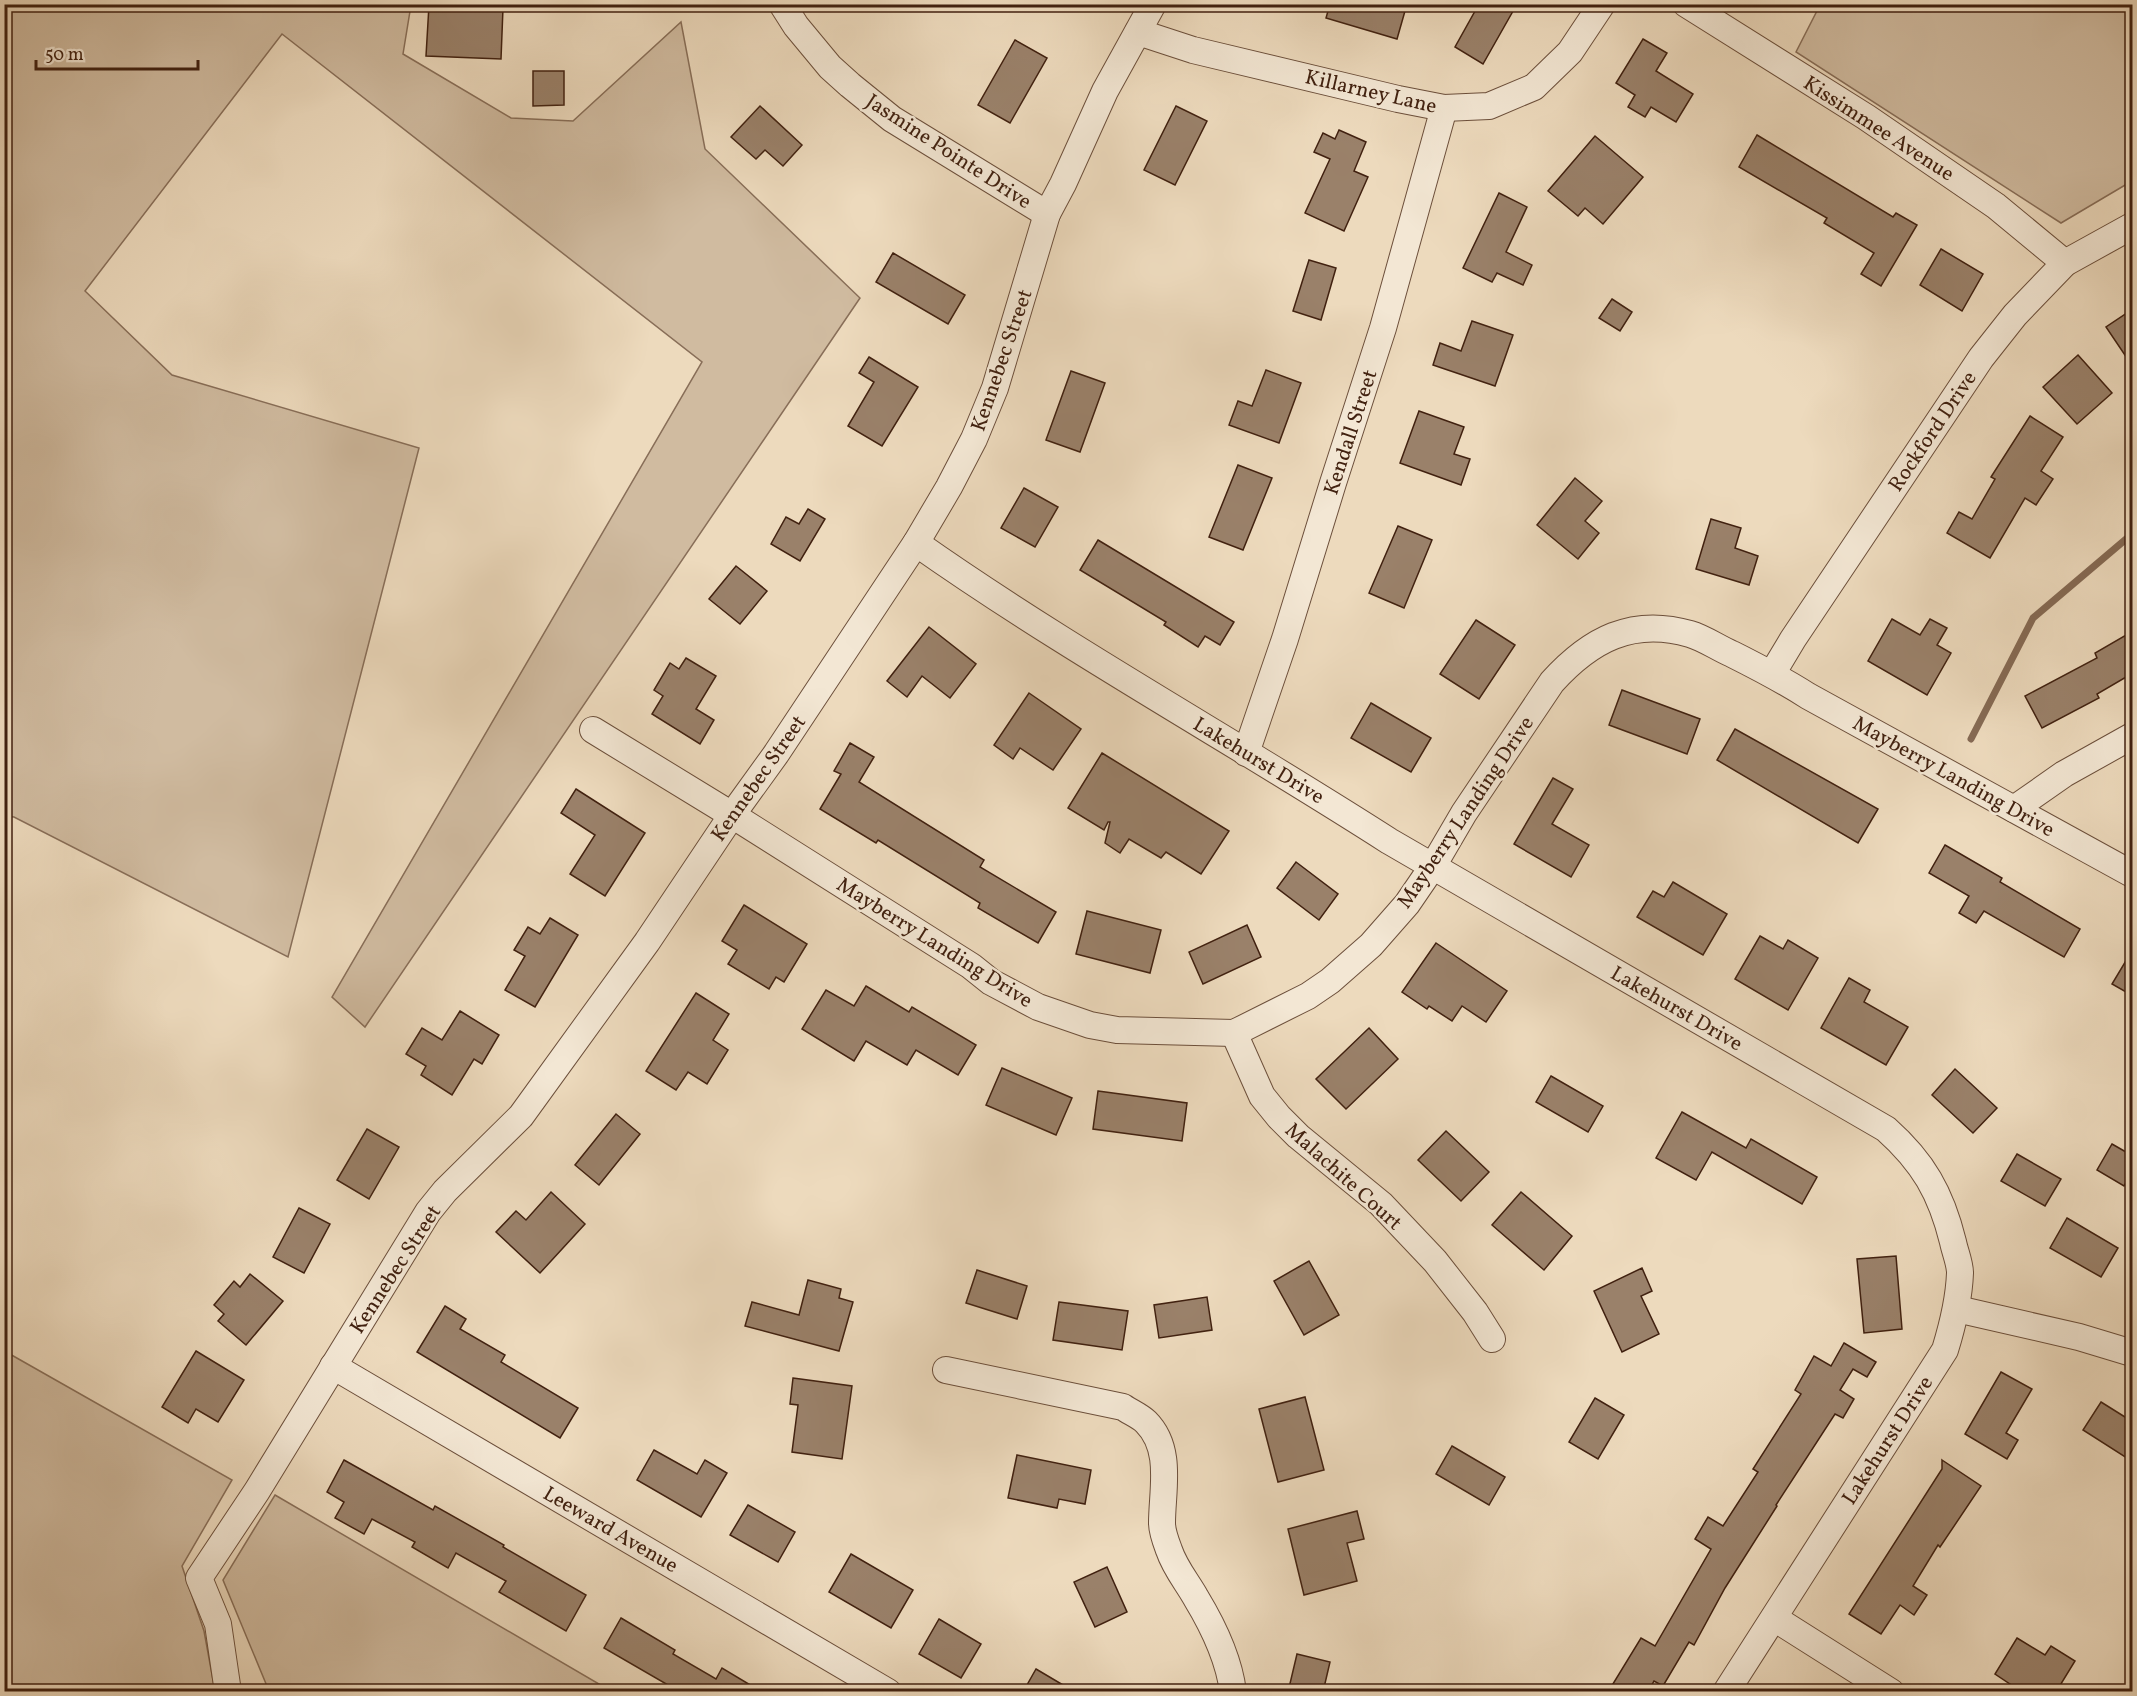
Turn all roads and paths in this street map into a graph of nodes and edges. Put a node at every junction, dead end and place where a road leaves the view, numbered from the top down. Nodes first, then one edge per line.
1 (782, 4) edge
2 (1153, 4) edge
3 (1602, 4) edge
4 (1686, 4) edge
5 (1138, 32) junction
6 (1444, 108) junction
7 (1047, 214) junction
8 (2133, 226) edge
9 (2065, 263) junction
10 (916, 543) junction
11 (1772, 674) junction
12 (593, 730) dead end
13 (2133, 736) edge
14 (1246, 753) junction
15 (2014, 809) junction
16 (732, 815) junction
17 (1433, 866) junction
18 (2133, 874) edge
19 (1234, 1033) junction
20 (1957, 1309) junction
21 (1492, 1339) dead end
22 (2133, 1353) edge
23 (333, 1366) junction
24 (946, 1370) dead end
25 (1774, 1618) junction
26 (228, 1692) edge
27 (888, 1692) edge
28 (1233, 1692) edge
29 (1726, 1692) edge
30 (1891, 1692) edge

1 - 7 street, Jasmine Pointe Drive
2 - 5 street, Kennebec Street
3 - 6 street, Killarney Lane
4 - 9 street, Kissimmee Avenue
5 - 6 street, Killarney Lane
5 - 7 street, Kennebec Street
6 - 14 street, Kendall Street
7 - 10 street, Kennebec Street
8 - 9 street, Rockford Drive
9 - 11 street, Rockford Drive
10 - 14 street, Lakehurst Drive
10 - 16 street, Kennebec Street
11 - 15 street, Mayberry Landing Drive
11 - 17 street, Mayberry Landing Drive
12 - 16 street, Mayberry Landing Drive
13 - 15 street
14 - 17 street, Lakehurst Drive
15 - 18 street, Mayberry Landing Drive
16 - 19 street, Mayberry Landing Drive
16 - 23 street, Kennebec Street
17 - 19 street, Mayberry Landing Drive
17 - 20 street, Lakehurst Drive
19 - 21 street, Malachite Court
20 - 22 street
20 - 25 street, Lakehurst Drive
23 - 26 street, Kennebec Street
23 - 27 street, Leeward Avenue
24 - 28 street
25 - 29 street, Lakehurst Drive
25 - 30 street

